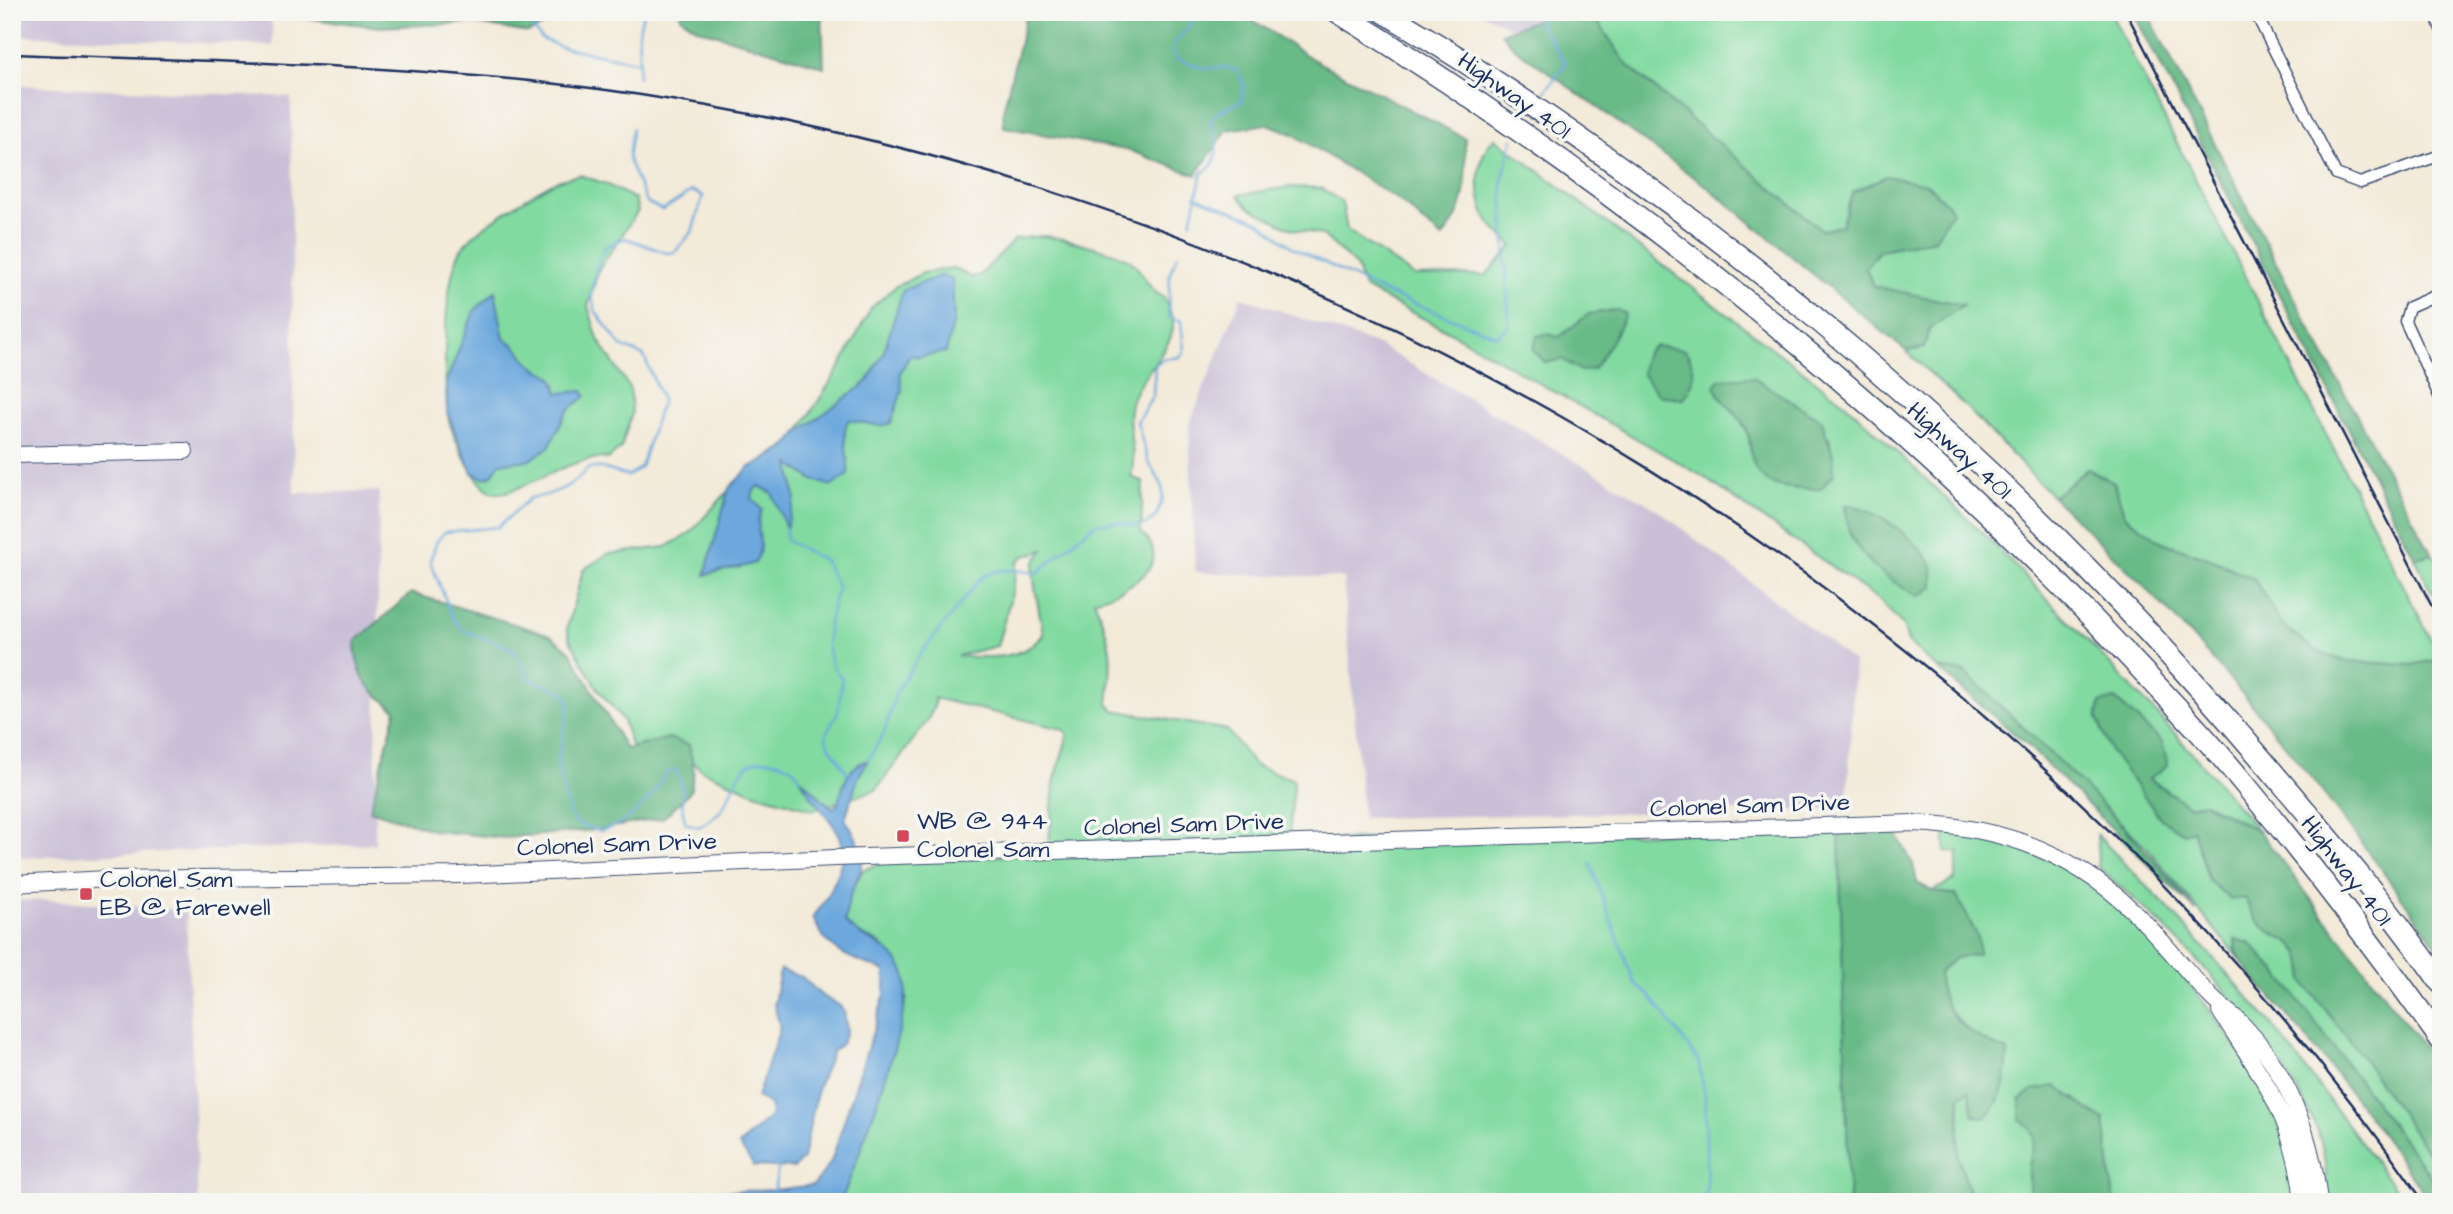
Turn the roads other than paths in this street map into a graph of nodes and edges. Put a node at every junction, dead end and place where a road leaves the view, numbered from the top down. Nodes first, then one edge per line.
1 (1338, 12) edge
2 (1384, 12) edge
3 (2255, 12) edge
4 (2435, 12) edge
5 (2441, 29) edge
6 (2441, 155) edge
7 (2441, 293) edge
8 (2441, 400) edge
9 (186, 451) dead end
10 (12, 455) edge
11 (12, 884) edge
12 (2441, 984) edge
13 (2211, 997) junction
14 (2441, 1040) edge
15 (2303, 1202) edge
16 (2319, 1202) edge

1 - 14 highway, Highway 401
2 - 12 highway, Highway 401
3 - 6 street
4 - 5 street
7 - 8 street
9 - 10 street
11 - 13 street, Colonel Sam Drive
13 - 15 street, Colonel Sam Drive
13 - 16 street, Colonel Sam Drive

